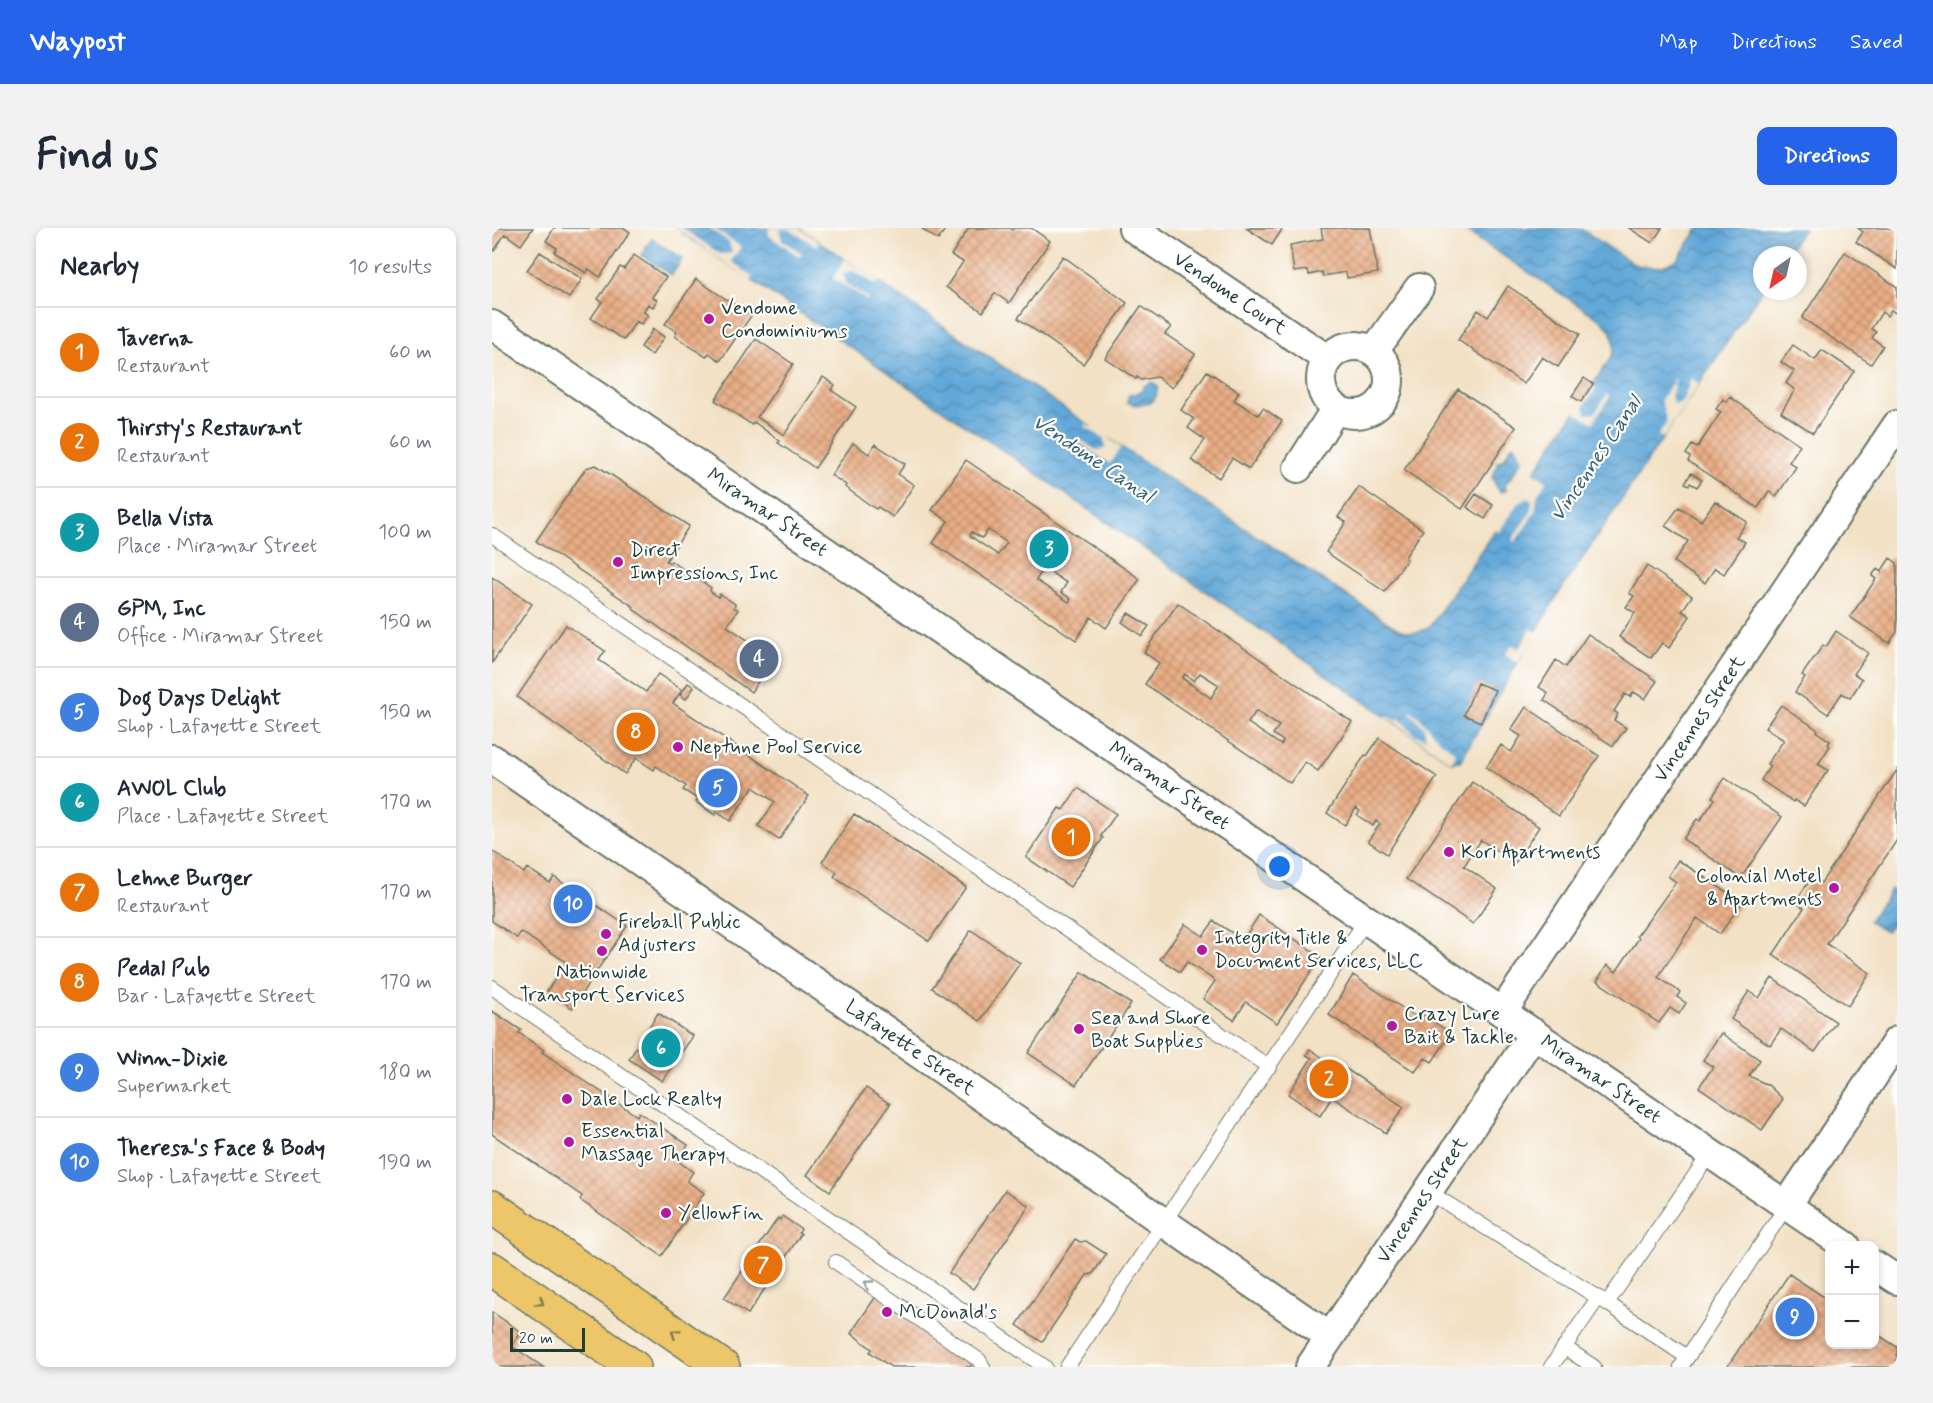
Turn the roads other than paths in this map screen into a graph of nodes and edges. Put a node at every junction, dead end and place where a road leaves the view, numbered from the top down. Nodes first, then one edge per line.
1 (1133, 228) edge
2 (1419, 288) dead end
3 (492, 325) edge
4 (1374, 351) junction
5 (1328, 359) junction
6 (1336, 408) junction
7 (1897, 425) edge
8 (1298, 468) dead end
9 (492, 535) edge
10 (492, 759) edge
11 (1367, 919) junction
12 (492, 987) edge
13 (1503, 1011) junction
14 (1534, 1033) junction
15 (1897, 1041) edge
16 (1269, 1067) junction
17 (1711, 1152) junction
18 (1428, 1191) junction
19 (1787, 1204) junction
20 (492, 1207) edge
21 (1164, 1224) junction
22 (1840, 1241) edge
23 (836, 1262) dead end
24 (1879, 1268) edge
25 (492, 1269) edge
26 (1897, 1280) edge
27 (1603, 1300) junction
28 (1330, 1337) junction
29 (1564, 1347) junction
30 (1684, 1362) edge
31 (984, 1365) edge
32 (634, 1367) edge
33 (723, 1367) edge
34 (1045, 1367) edge
35 (1067, 1367) edge
36 (1310, 1367) edge
37 (1551, 1367) edge
38 (1594, 1367) edge

1 - 5 street, Vendome Court
2 - 4 street
3 - 11 street, Miramar Street
4 - 5 street
4 - 6 street
5 - 6 street
6 - 8 street
7 - 13 street, Vincennes Street
9 - 16 lane
10 - 21 street, Lafayette Street
11 - 13 street, Miramar Street
11 - 16 lane
12 - 34 lane
13 - 14 street, Miramar Street
14 - 17 street, Miramar Street
14 - 18 street, Vincennes Street
15 - 19 street
16 - 21 lane
17 - 19 street, Miramar Street
17 - 27 lane
18 - 27 lane
18 - 28 street, Vincennes Street
19 - 22 street, Miramar Street
19 - 30 lane
33 -> 20 main road
21 - 28 street, Lafayette Street
21 - 35 lane
31 -> 23 lane
24 - 26 street
25 -> 32 main road
27 - 29 lane
27 - 30 lane
28 - 36 street, Vincennes Street
29 - 37 lane
29 - 38 lane

